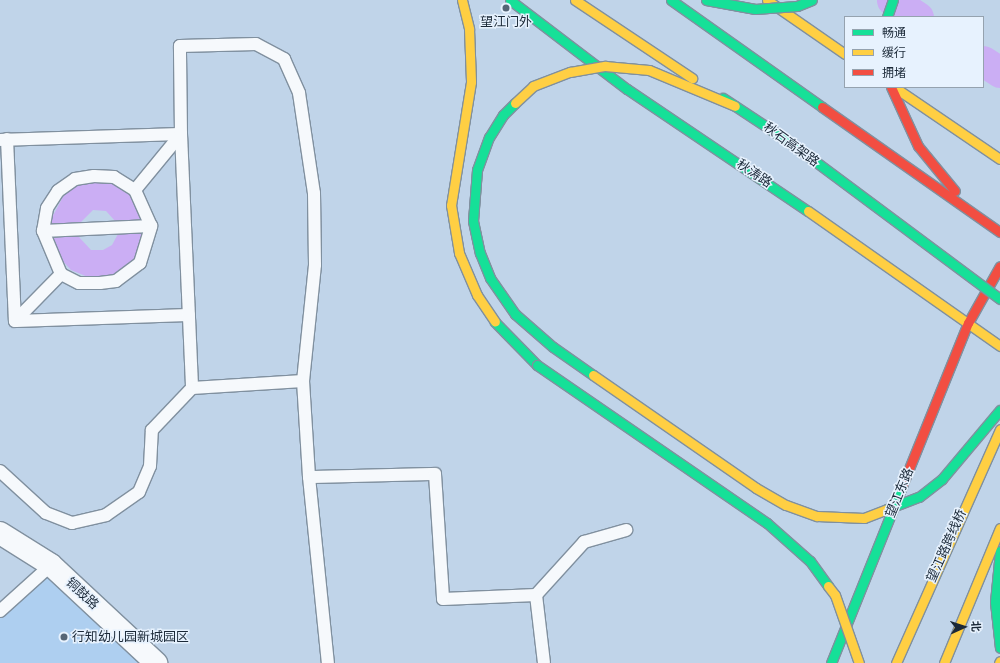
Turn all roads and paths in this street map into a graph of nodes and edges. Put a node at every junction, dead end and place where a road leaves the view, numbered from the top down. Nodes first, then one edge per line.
1 (462, 0) edge
2 (510, 0) edge
3 (575, 0) edge
4 (671, 0) edge
5 (706, 0) edge
6 (766, 0) edge
7 (812, 0) edge
8 (893, 0) edge
9 (887, 16) edge
10 (844, 53) edge
11 (892, 88) edge
12 (894, 88) edge
13 (735, 106) junction
14 (181, 134) junction
15 (3, 139) edge
16 (1000, 159) edge
17 (135, 190) junction
18 (976, 215) junction
19 (151, 226) junction
20 (43, 231) junction
21 (1000, 232) edge
22 (1000, 266) edge
23 (61, 274) junction
24 (1000, 299) edge
25 (189, 315) junction
26 (15, 321) junction
27 (968, 323) junction
28 (1000, 346) edge
29 (303, 381) junction
30 (192, 388) junction
31 (1000, 410) edge
32 (1000, 429) edge
33 (0, 472) edge
34 (309, 478) junction
35 (1000, 528) edge
36 (626, 530) dead end
37 (0, 533) edge
38 (1000, 551) edge
39 (51, 565) junction
40 (536, 596) junction
41 (0, 611) edge
42 (1000, 648) edge
43 (156, 663) edge
44 (328, 663) edge
45 (544, 663) edge
46 (831, 663) edge
47 (859, 663) edge
48 (896, 663) edge
49 (944, 663) edge

1 - 47 main road, bridge
2 - 27 main road, 秋涛路
3 - 13 main road, 秋石高架路, bridge
4 - 18 main road
5 - 7 main road, bridge
6 - 10 main road
8 - 9 main road
11 - 18 main road
12 - 16 main road
13 - 24 main road, 秋石高架路, bridge
13 - 31 main road, bridge
14 - 15 lane
14 - 17 lane
14 - 25 lane
14 - 29 lane
15 - 26 lane
17 - 19 lane
17 - 20 lane
18 - 21 main road
19 - 20 lane
19 - 23 lane
20 - 23 lane
22 - 27 main road, 望江东路
23 - 26 lane
25 - 26 lane
25 - 30 lane
27 - 28 main road, 秋涛路
27 - 46 main road, 望江东路
29 - 30 lane
29 - 34 lane
30 - 33 lane
32 - 48 main road, 望江路跨线桥
34 - 40 lane
34 - 44 lane
35 - 49 main road
36 - 40 lane
37 - 39 street, 铜鼓路
38 - 42 main road
39 - 41 lane
39 - 43 street, 铜鼓路
40 - 45 lane

